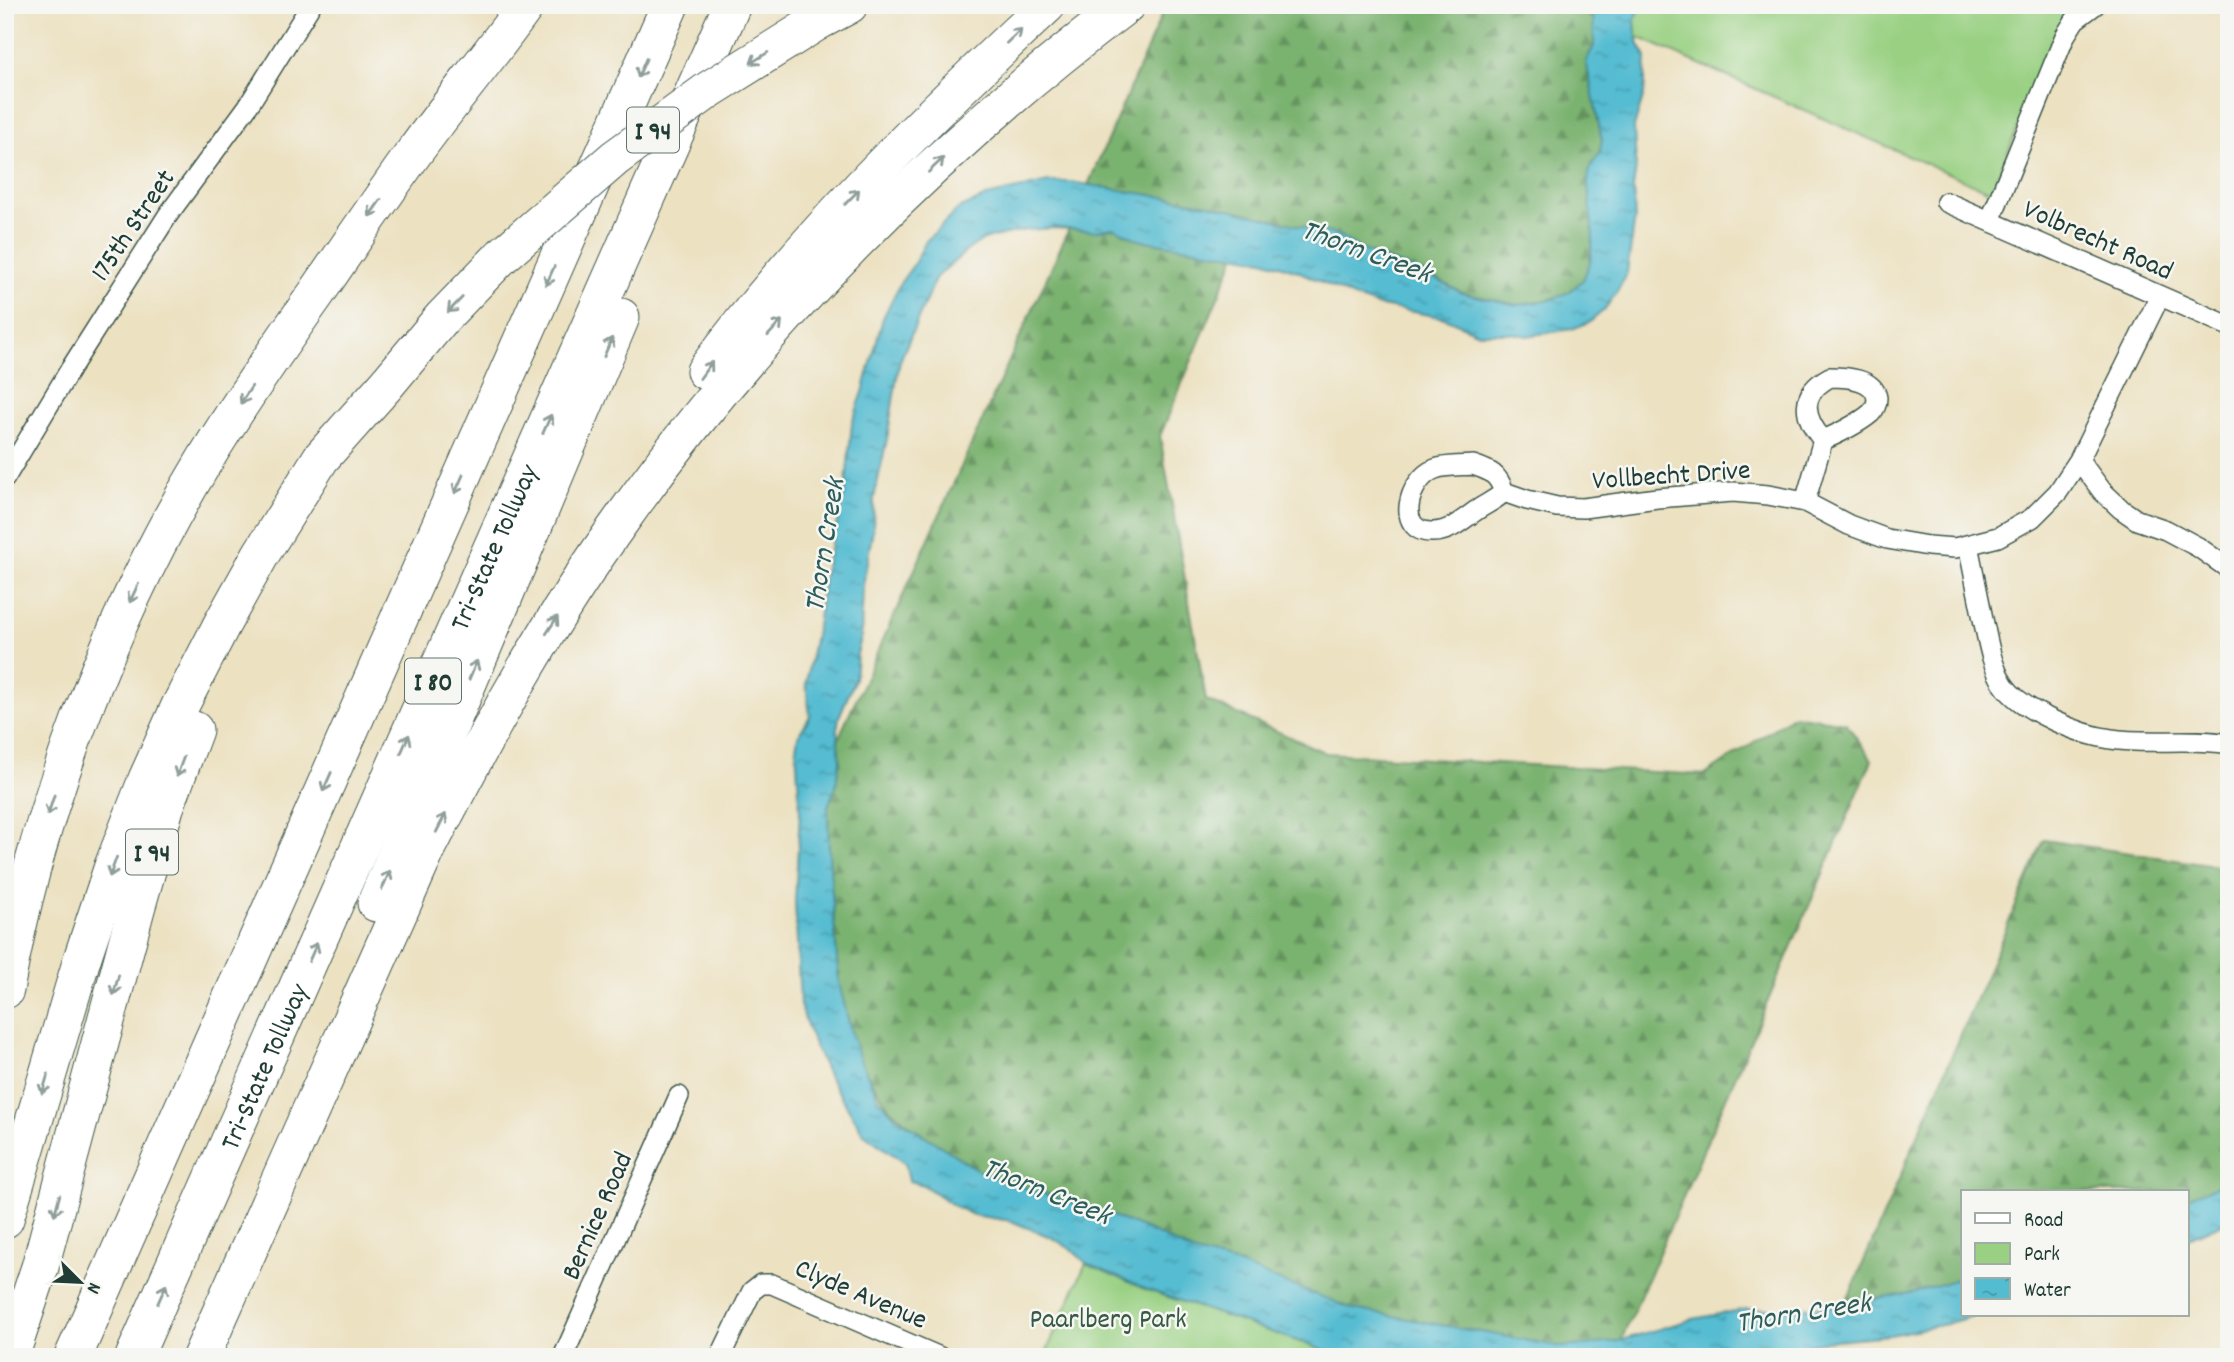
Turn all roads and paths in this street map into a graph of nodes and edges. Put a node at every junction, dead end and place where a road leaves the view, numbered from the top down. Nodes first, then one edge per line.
1 (311, 5) edge
2 (505, 5) edge
3 (526, 5) edge
4 (670, 5) edge
5 (732, 5) edge
6 (849, 5) edge
7 (1047, 5) edge
8 (1126, 5) edge
9 (2095, 5) edge
10 (710, 54) junction
11 (414, 152) junction
12 (1946, 202) dead end
13 (1990, 221) junction
14 (2160, 296) junction
15 (2226, 318) edge
16 (386, 385) junction
17 (1823, 440) dead end
18 (2079, 460) junction
19 (5, 478) edge
20 (1504, 492) junction
21 (1805, 502) junction
22 (625, 515) junction
23 (1968, 545) junction
24 (2229, 569) edge
25 (2229, 744) edge
26 (5, 990) edge
27 (679, 1096) dead end
28 (5, 1219) edge
29 (242, 1265) junction
30 (10, 1357) edge
31 (73, 1357) edge
32 (134, 1357) edge
33 (201, 1357) edge
34 (563, 1357) edge
35 (720, 1357) edge
36 (940, 1357) edge

1 - 19 street, 175th Street
2 - 11 highway
3 - 11 highway
4 -> 31 highway, Tri-State Tollway / I 80
5 - 10 highway, Tri-State Tollway / I 80
6 -> 16 highway, I 94, bridge
22 -> 7 highway
22 -> 8 highway
9 - 13 street
29 -> 10 highway
32 -> 10 highway, Tri-State Tollway / I 80
11 -> 26 highway
12 - 13 street, Volbrecht Road
13 - 14 street, Volbrecht Road
14 - 15 street, Volbrecht Road
14 - 18 street, Vollbecht Drive
16 -> 28 highway
16 -> 30 highway, I 94
17 - 21 street
18 - 23 street, Vollbecht Drive
18 - 24 street
20 - 20 street
20 - 21 street, Vollbecht Drive
21 - 23 street, Vollbecht Drive
29 -> 22 highway
23 - 25 street
27 - 34 street, Bernice Road
29 - 33 highway
35 - 36 street, Clyde Avenue

